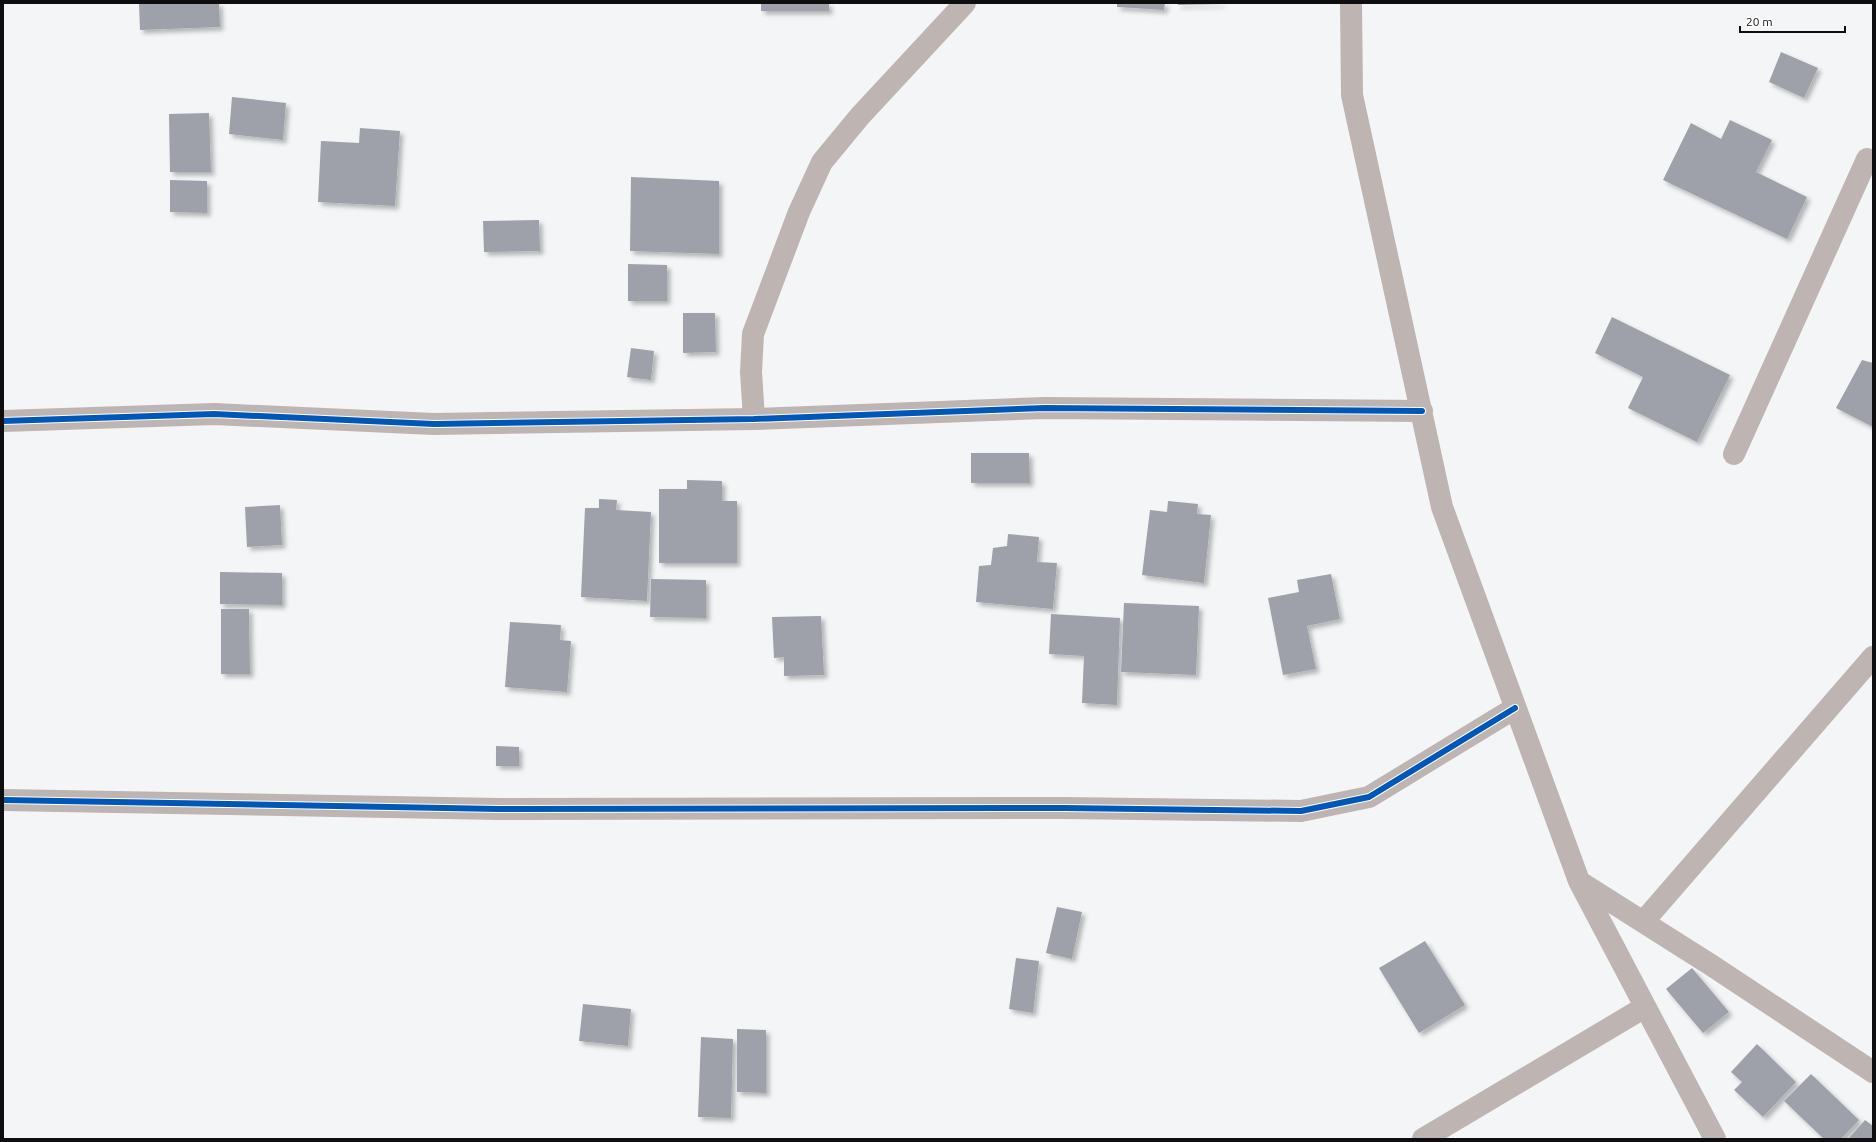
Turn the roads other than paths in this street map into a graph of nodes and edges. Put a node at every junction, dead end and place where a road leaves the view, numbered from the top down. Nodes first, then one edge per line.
1 (965, 3) edge
2 (1351, 3) edge
3 (1871, 160) edge
4 (1422, 411) junction
5 (754, 419) junction
6 (3, 421) edge
7 (1734, 454) dead end
8 (1873, 657) edge
9 (1515, 708) junction
10 (3, 800) edge
11 (1579, 881) junction
12 (1643, 922) junction
13 (1645, 1007) junction
14 (1873, 1072) edge
15 (1423, 1139) edge
16 (1716, 1139) edge

1 - 5 street
2 - 4 street
3 - 7 street
4 - 5 street
4 - 9 street
5 - 6 street
8 - 12 street
9 - 10 street
9 - 11 street
11 - 12 street
11 - 13 street
12 - 14 street
13 - 15 street
13 - 16 street

